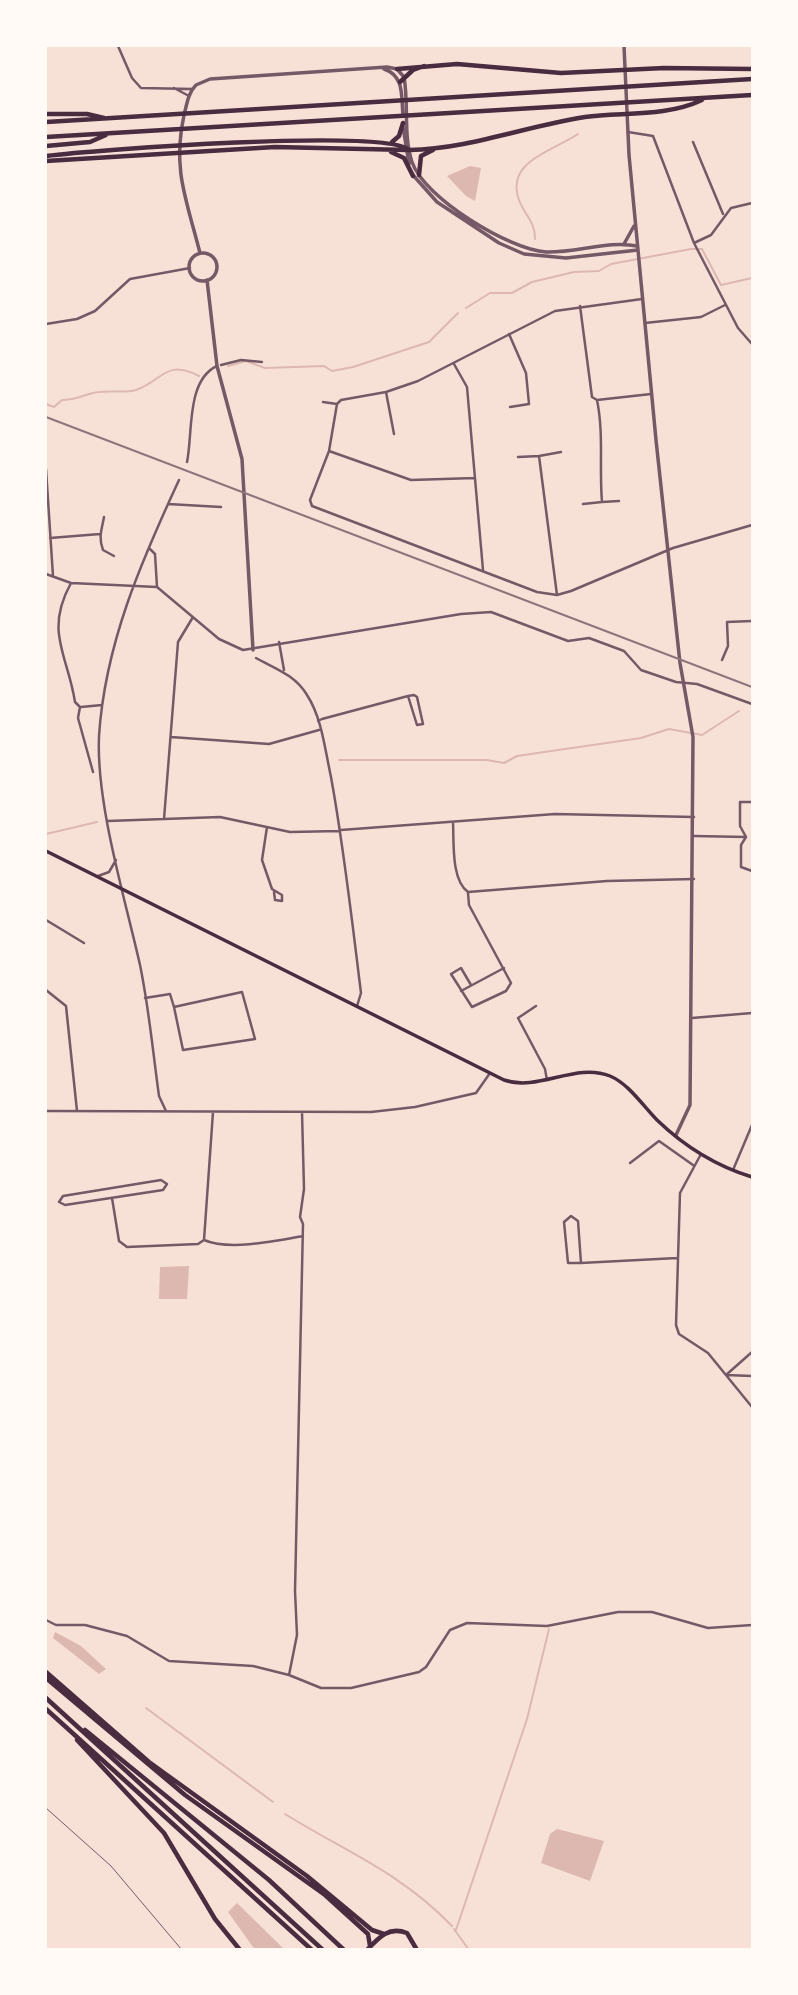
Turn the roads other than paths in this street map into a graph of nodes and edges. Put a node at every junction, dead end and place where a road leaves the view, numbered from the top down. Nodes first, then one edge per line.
1 (118, 46) edge
2 (624, 46) edge
3 (425, 65) junction
4 (380, 68) junction
5 (397, 69) junction
6 (752, 69) edge
7 (402, 79) junction
8 (752, 79) edge
9 (174, 88) junction
10 (192, 89) junction
11 (752, 95) edge
12 (189, 96) junction
13 (706, 98) junction
14 (46, 114) edge
15 (112, 120) junction
16 (46, 122) edge
17 (403, 123) junction
18 (628, 132) junction
19 (111, 133) junction
20 (46, 137) edge
21 (694, 142) dead end
22 (391, 143) junction
23 (46, 146) edge
24 (406, 148) junction
25 (380, 149) junction
26 (438, 149) junction
27 (185, 150) junction
28 (46, 159) edge
29 (416, 176) junction
30 (752, 203) edge
31 (723, 214) junction
32 (635, 220) junction
33 (694, 243) junction
34 (623, 245) junction
35 (637, 248) junction
36 (200, 253) junction
37 (190, 268) junction
38 (207, 280) junction
39 (642, 299) junction
40 (725, 305) junction
41 (580, 306) junction
42 (645, 323) junction
43 (46, 324) edge
44 (509, 334) junction
45 (752, 344) edge
46 (262, 362) dead end
47 (454, 364) junction
48 (219, 365) junction
49 (386, 392) junction
50 (651, 394) junction
51 (597, 400) junction
52 (323, 402) dead end
53 (337, 404) junction
54 (510, 407) dead end
55 (394, 434) dead end
56 (329, 451) junction
57 (561, 452) dead end
58 (539, 456) junction
59 (518, 457) dead end
60 (187, 462) dead end
61 (46, 469) edge
62 (476, 478) junction
63 (179, 480) dead end
64 (619, 501) dead end
65 (602, 502) junction
66 (168, 504) junction
67 (583, 504) dead end
68 (221, 507) dead end
69 (104, 517) dead end
70 (752, 525) edge
71 (100, 534) junction
72 (50, 538) junction
73 (150, 549) junction
74 (668, 551) junction
75 (114, 556) dead end
76 (483, 572) junction
77 (46, 574) edge
78 (53, 576) junction
79 (71, 583) junction
80 (134, 584) junction
81 (157, 587) junction
82 (557, 595) junction
83 (193, 617) junction
84 (752, 621) edge
85 (279, 642) junction
86 (253, 650) junction
87 (256, 658) dead end
88 (722, 660) dead end
89 (284, 671) junction
90 (684, 683) junction
91 (408, 696) junction
92 (752, 704) edge
93 (102, 705) junction
94 (80, 707) junction
95 (318, 721) junction
96 (320, 730) junction
97 (171, 737) junction
98 (93, 772) dead end
99 (752, 802) edge
100 (694, 817) junction
101 (164, 819) junction
102 (108, 821) junction
103 (453, 822) junction
104 (267, 827) junction
105 (340, 831) junction
106 (694, 836) junction
107 (746, 837) junction
108 (46, 851) edge
109 (116, 856) junction
110 (752, 871) edge
111 (97, 876) junction
112 (694, 879) junction
113 (123, 889) junction
114 (274, 892) dead end
115 (468, 892) junction
116 (46, 920) edge
117 (84, 943) dead end
118 (504, 968) junction
119 (471, 985) junction
120 (46, 990) edge
121 (461, 991) junction
122 (145, 999) junction
123 (358, 1006) junction
124 (536, 1006) dead end
125 (174, 1007) junction
126 (752, 1013) edge
127 (692, 1018) junction
128 (490, 1073) junction
129 (547, 1080) junction
130 (46, 1111) edge
131 (77, 1111) junction
132 (166, 1111) junction
133 (213, 1111) junction
134 (302, 1112) junction
135 (752, 1125) edge
136 (676, 1135) junction
137 (701, 1154) junction
138 (630, 1163) dead end
139 (693, 1164) junction
140 (732, 1171) junction
141 (752, 1177) edge
142 (112, 1198) junction
143 (303, 1236) junction
144 (204, 1240) junction
145 (677, 1258) junction
146 (581, 1263) junction
147 (752, 1352) edge
148 (726, 1375) junction
149 (752, 1376) edge
150 (752, 1407) edge
151 (46, 1619) edge
152 (752, 1625) edge
153 (46, 1672) edge
154 (289, 1675) junction
155 (46, 1678) edge
156 (46, 1698) edge
157 (46, 1709) edge
158 (78, 1727) junction
159 (72, 1733) junction
160 (46, 1808) edge
161 (384, 1934) junction
162 (369, 1948) edge
163 (182, 1950) edge
164 (240, 1950) edge
165 (312, 1950) edge
166 (323, 1950) edge
167 (344, 1950) edge
168 (417, 1950) edge

1 - 9 street
2 - 18 street
3 - 5 highway
3 - 6 highway
3 - 7 highway
4 - 5 street
4 - 7 street
4 - 10 street
5 - 7 street
7 - 17 street
7 - 24 street
8 - 15 highway
9 - 10 street
9 - 12 street
10 - 12 street
11 - 13 highway
12 - 36 street
13 - 19 highway
13 - 26 highway
14 - 15 highway
15 - 16 highway
17 - 22 highway
17 - 24 street
18 - 32 street
18 - 33 street
19 - 20 highway
19 - 23 highway
21 - 31 street
22 - 24 highway
22 - 27 highway
24 - 25 highway
24 - 26 highway
24 - 29 street
25 - 27 highway
25 - 29 highway
26 - 29 highway
27 - 28 highway
29 - 34 street
29 - 35 street
30 - 31 street
31 - 33 street
32 - 34 street
32 - 35 street
33 - 40 street
34 - 35 street
35 - 39 street
36 - 37 street
36 - 38 street
37 - 38 street
37 - 43 street
38 - 48 street
39 - 41 street
39 - 42 street
40 - 42 street
40 - 45 street
41 - 44 street
41 - 51 street
42 - 50 street
44 - 47 street
44 - 54 street
46 - 48 street
47 - 49 street
47 - 62 street
48 - 60 street
48 - 86 street
49 - 53 street
49 - 55 street
50 - 51 street
50 - 74 street
51 - 65 street
52 - 53 street
53 - 56 street
56 - 62 street
56 - 76 street
57 - 58 street
58 - 59 street
58 - 82 street
61 - 72 street
62 - 76 street
63 - 66 street
64 - 65 street
65 - 67 street
66 - 68 street
66 - 73 street
69 - 71 street
70 - 74 street
71 - 72 street
71 - 75 street
72 - 78 street
73 - 80 street
73 - 81 street
74 - 82 street
74 - 90 street
76 - 82 street
77 - 78 street
78 - 79 street
79 - 80 street
79 - 94 street
80 - 81 street
80 - 93 street
81 - 83 street
83 - 86 street
83 - 97 street
84 - 88 street
85 - 86 street
85 - 89 street
85 - 90 street
87 - 89 street
89 - 95 street
90 - 92 street
90 - 100 street
91 - 91 street
91 - 95 street
93 - 94 street
93 - 102 street
94 - 98 street
95 - 96 street
96 - 97 street
96 - 105 street
97 - 101 street
99 - 107 street
100 - 103 street
100 - 106 street
101 - 102 street
101 - 104 street
102 - 109 street
103 - 105 street
103 - 115 street
104 - 105 street
104 - 114 street
105 - 123 street
106 - 107 street
106 - 112 street
107 - 110 street
108 - 111 main road
109 - 111 street
109 - 113 street
111 - 113 main road
112 - 115 street
112 - 127 street
113 - 122 street
113 - 123 main road
115 - 118 street
116 - 117 street
118 - 119 street
118 - 121 street
119 - 121 street
119 - 121 street
120 - 131 street
122 - 125 street
122 - 132 street
123 - 128 main road
124 - 129 street
125 - 125 street
126 - 127 street
127 - 136 street
128 - 129 main road
128 - 134 street
129 - 136 main road
130 - 131 street
131 - 132 street
132 - 133 street
133 - 134 street
133 - 144 street
134 - 143 street
135 - 140 street
136 - 137 main road
137 - 139 street
137 - 140 main road
138 - 139 street
139 - 145 street
140 - 141 main road
142 - 142 street
142 - 144 street
143 - 144 street
143 - 154 street
145 - 146 street
145 - 148 street
146 - 146 street
147 - 148 street
148 - 149 street
148 - 150 street
151 - 154 street
152 - 154 street
153 - 161 highway
155 - 162 highway
156 - 158 highway
157 - 159 highway
158 - 166 highway
158 - 167 highway
159 - 164 highway
159 - 165 highway
160 - 163 lane
161 - 162 highway
161 - 168 highway

